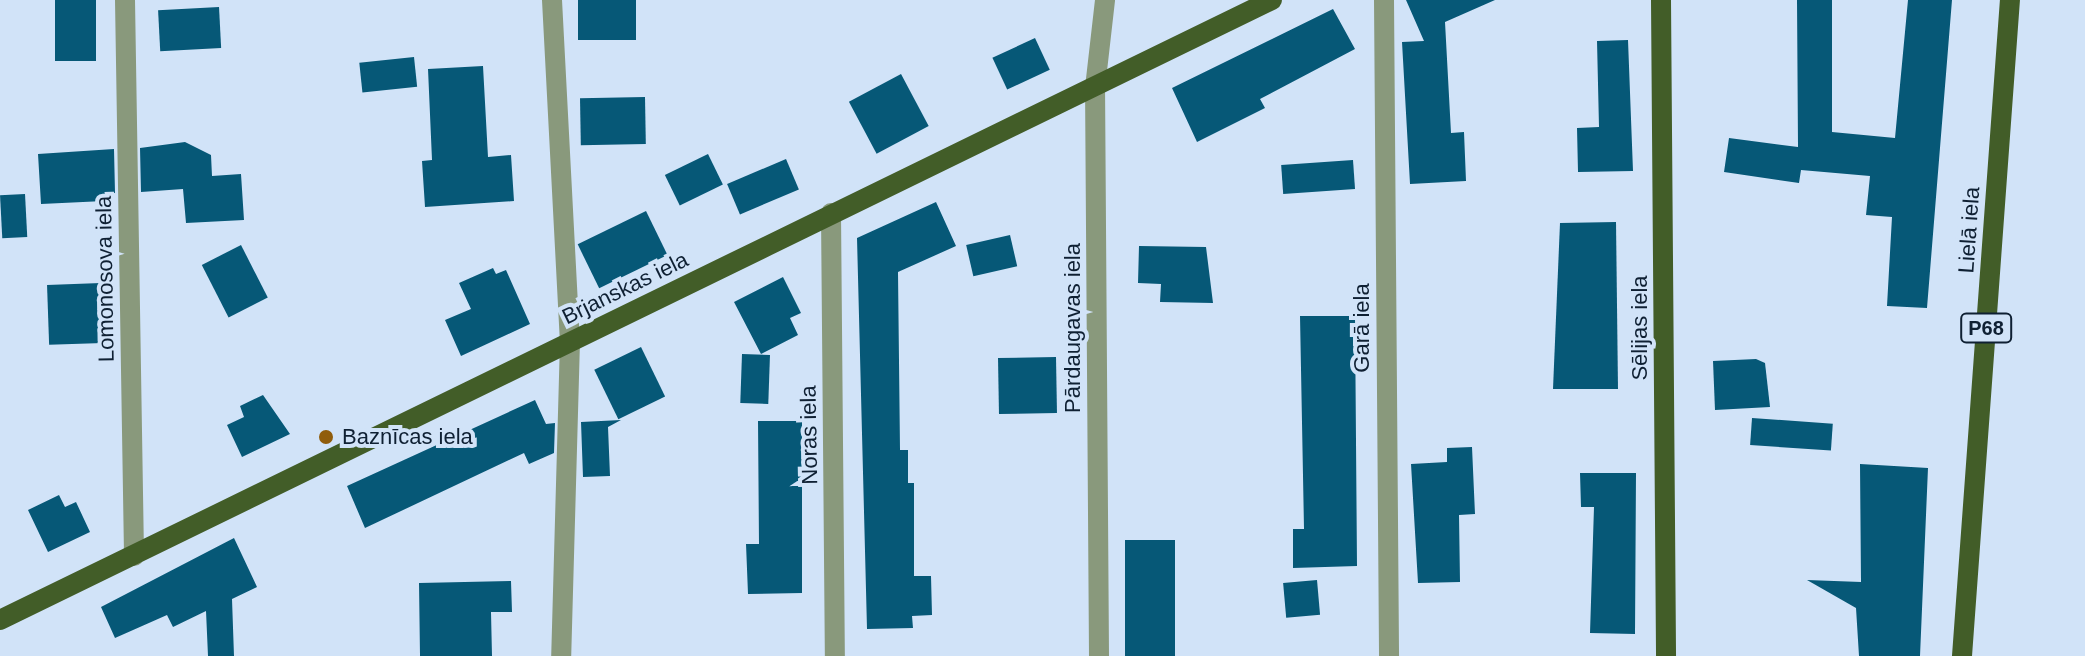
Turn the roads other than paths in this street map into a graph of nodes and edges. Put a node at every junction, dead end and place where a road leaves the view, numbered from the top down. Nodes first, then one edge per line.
1 (125, 0) edge
2 (552, 0) edge
3 (1105, 0) edge
4 (1272, 0) edge
5 (1384, 0) edge
6 (1661, 0) edge
7 (2010, 0) edge
8 (1095, 88) junction
9 (831, 213) junction
10 (570, 341) junction
11 (134, 556) junction
12 (0, 620) edge
13 (561, 656) edge
14 (835, 656) edge
15 (1099, 656) edge
16 (1389, 656) edge
17 (1666, 656) edge
18 (1962, 656) edge

1 - 11 street, Lomonosova iela
2 - 10 street
3 - 8 street, Pārdaugavas iela
4 - 8 main road, Brjanskas iela
5 - 16 street, Garā iela
6 - 17 main road, Sēlijas iela
7 - 18 main road, Lielā iela / P68
8 - 9 main road, Brjanskas iela
8 - 15 street, Pārdaugavas iela
9 - 10 main road, Brjanskas iela
9 - 14 street, Noras iela
10 - 11 main road, Brjanskas iela
10 - 13 street
11 - 12 main road, Brjanskas iela

